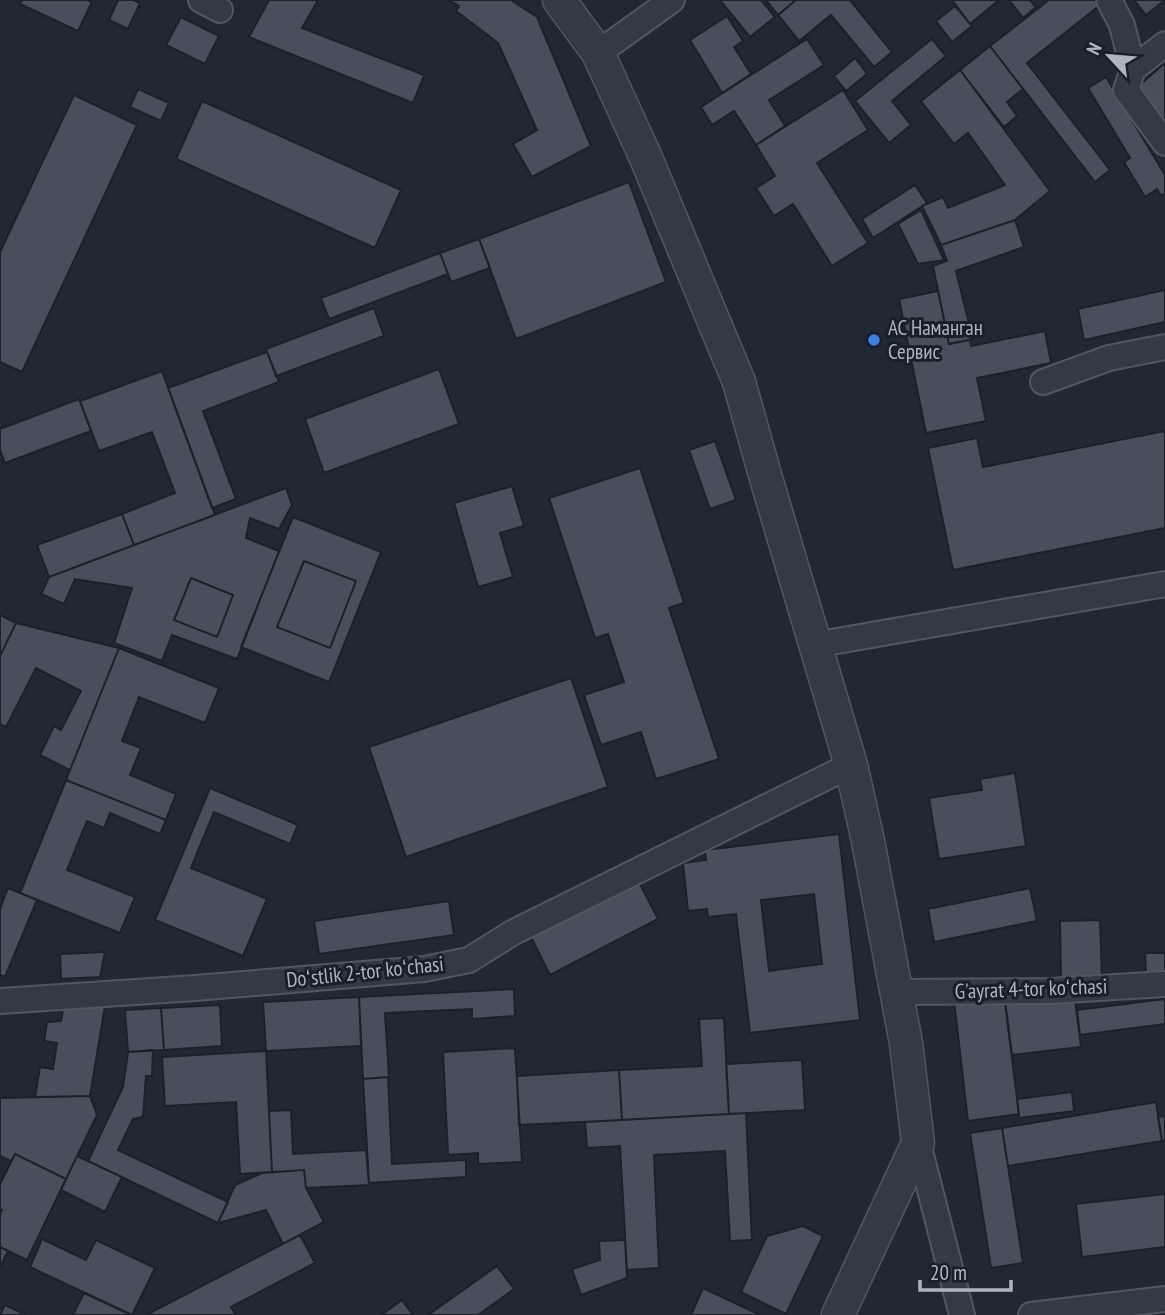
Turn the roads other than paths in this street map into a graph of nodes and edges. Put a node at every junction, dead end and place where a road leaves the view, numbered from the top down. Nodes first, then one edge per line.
1 (559, 0) edge
2 (673, 0) edge
3 (1109, 0) edge
4 (1165, 44) edge
5 (598, 53) junction
6 (1133, 69) junction
7 (1165, 143) edge
8 (1165, 347) edge
9 (1043, 382) dead end
10 (1165, 584) edge
11 (814, 645) junction
12 (851, 765) junction
13 (1165, 984) edge
14 (897, 992) junction
15 (0, 1001) edge
16 (918, 1143) junction
17 (1165, 1299) edge
18 (838, 1315) edge
19 (962, 1315) edge
20 (1031, 1315) edge

1 - 5 street
2 - 5 street
3 - 6 street
4 - 6 street
5 - 11 street
6 - 7 street
8 - 9 street
10 - 11 street
11 - 12 street
12 - 14 street
12 - 15 street, Doʻstlik 2-tor koʻchasi
13 - 14 street, G'ayrat 4-tor koʻchasi
14 - 16 street
16 - 18 street
16 - 19 street
17 - 20 street

